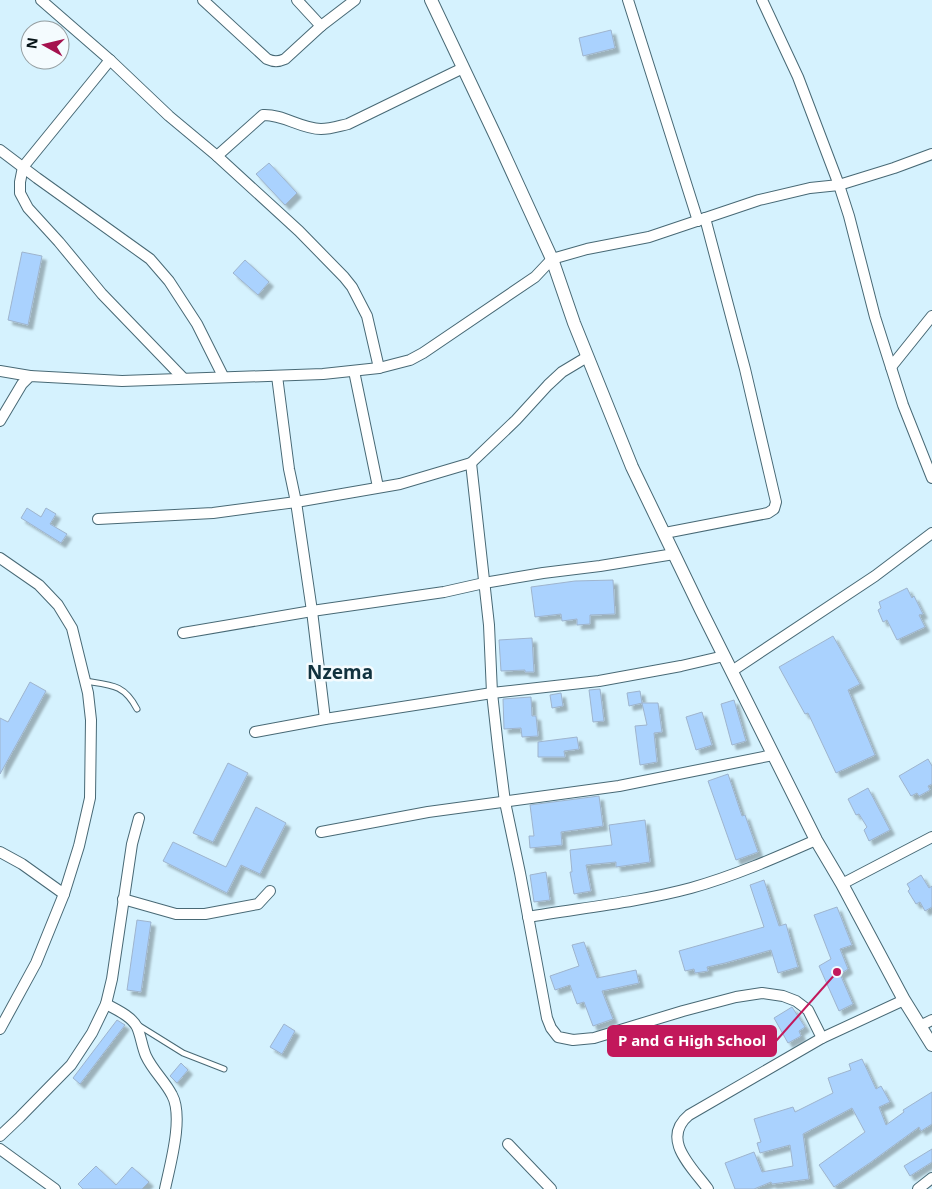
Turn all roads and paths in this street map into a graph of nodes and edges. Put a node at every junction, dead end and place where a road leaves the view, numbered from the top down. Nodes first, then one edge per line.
1 (41, 0) edge
2 (203, 0) edge
3 (296, 0) edge
4 (355, 0) edge
5 (431, 0) edge
6 (628, 0) edge
7 (762, 0) edge
8 (321, 26) junction
9 (110, 60) junction
10 (463, 68) junction
11 (0, 150) edge
12 (932, 154) edge
13 (218, 156) junction
14 (23, 167) junction
15 (839, 185) junction
16 (702, 219) junction
17 (552, 259) junction
18 (932, 316) edge
19 (587, 357) junction
20 (891, 367) junction
21 (379, 368) junction
22 (0, 371) edge
23 (354, 371) junction
24 (30, 376) junction
25 (223, 376) junction
26 (277, 376) junction
27 (183, 378) junction
28 (0, 421) edge
29 (471, 463) junction
30 (932, 478) edge
31 (378, 487) junction
32 (296, 502) junction
33 (98, 519) dead end
34 (665, 533) junction
35 (932, 533) edge
36 (674, 554) junction
37 (0, 558) edge
38 (484, 583) junction
39 (312, 611) junction
40 (183, 633) dead end
41 (724, 656) junction
42 (732, 671) junction
43 (86, 681) junction
44 (492, 693) junction
45 (137, 709) dead end
46 (325, 719) junction
47 (255, 732) dead end
48 (773, 754) junction
49 (505, 802) junction
50 (139, 818) dead end
51 (321, 832) dead end
52 (932, 837) edge
53 (816, 840) junction
54 (0, 852) edge
55 (842, 884) junction
56 (270, 891) dead end
57 (64, 894) junction
58 (123, 899) junction
59 (528, 917) junction
60 (904, 1000) junction
61 (106, 1004) junction
62 (932, 1020) edge
63 (132, 1021) junction
64 (920, 1026) junction
65 (0, 1029) edge
66 (822, 1038) junction
67 (932, 1046) edge
68 (224, 1069) dead end
69 (0, 1136) edge
70 (508, 1144) dead end
71 (0, 1149) edge
72 (932, 1178) edge
73 (55, 1189) edge
74 (165, 1189) edge
75 (550, 1189) edge
76 (708, 1189) edge
77 (918, 1189) edge

1 - 9 street
2 - 8 street
3 - 8 street
4 - 8 street
5 - 10 street
6 - 16 street
7 - 15 street
9 - 13 street
9 - 14 street
10 - 13 street
10 - 17 street
11 - 14 street
12 - 15 street
13 - 21 street
14 - 25 street
14 - 27 street
15 - 16 street
15 - 20 street
16 - 17 street
16 - 34 street
17 - 19 street
17 - 21 street
18 - 20 street
19 - 29 street
19 - 34 street
20 - 30 street
21 - 23 street
22 - 24 street
23 - 26 street
23 - 31 street
24 - 27 street
24 - 28 street
25 - 26 street
25 - 27 street
26 - 32 street
29 - 31 street
29 - 38 street
31 - 32 street
32 - 33 street
32 - 39 street
34 - 36 street
35 - 42 street
36 - 38 street
36 - 41 street
37 - 43 street
38 - 39 street
38 - 44 street
39 - 40 street
39 - 46 street
41 - 42 street
41 - 44 street
42 - 48 street
43 - 45 lane
43 - 57 street
44 - 46 street
44 - 49 street
46 - 47 street
48 - 49 street
48 - 53 street
49 - 51 street
49 - 59 street
50 - 58 street
52 - 55 street
53 - 55 street
53 - 59 street
54 - 57 street
55 - 60 street
56 - 58 street
57 - 65 street
58 - 61 street
59 - 66 street
60 - 64 street
60 - 66 street
61 - 63 street
61 - 69 street
62 - 64 street
63 - 68 lane
63 - 74 street
64 - 67 street
66 - 76 street
70 - 75 street
71 - 73 street
72 - 77 street

